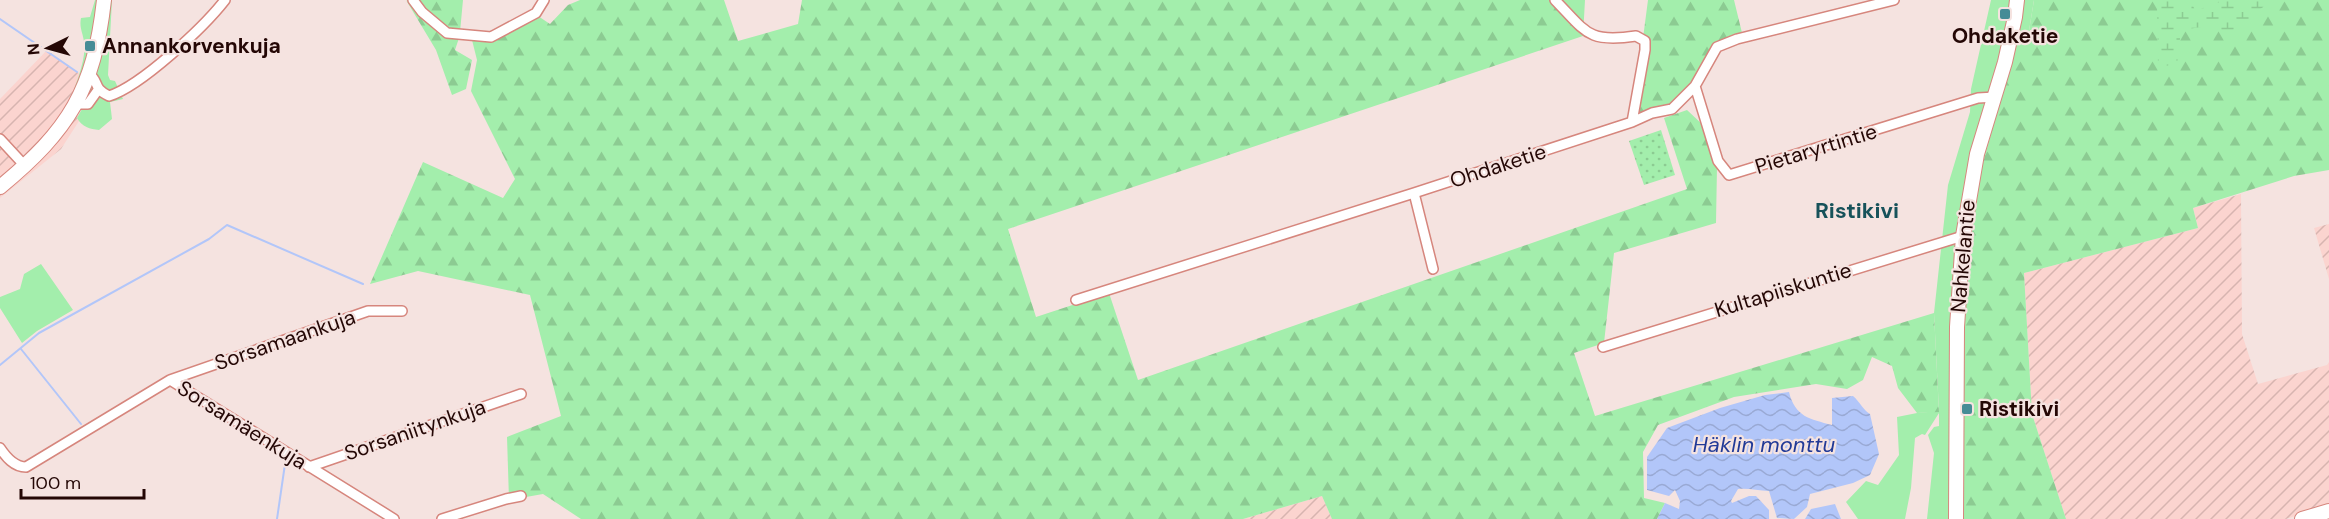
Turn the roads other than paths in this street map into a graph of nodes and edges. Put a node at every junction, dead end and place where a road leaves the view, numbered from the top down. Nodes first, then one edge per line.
1 (104, 0) edge
2 (225, 0) edge
3 (412, 0) edge
4 (544, 0) edge
5 (1555, 0) edge
6 (1894, 0) edge
7 (2017, 0) edge
8 (89, 74) junction
9 (1695, 86) junction
10 (98, 90) junction
11 (1995, 97) junction
12 (76, 104) junction
13 (1632, 122) junction
14 (0, 139) edge
15 (25, 166) junction
16 (0, 187) edge
17 (1414, 194) junction
18 (1963, 236) junction
19 (1433, 269) dead end
20 (1076, 300) dead end
21 (402, 311) dead end
22 (1603, 347) dead end
23 (170, 380) junction
24 (521, 394) dead end
25 (0, 448) edge
26 (309, 467) junction
27 (522, 496) dead end
28 (2329, 511) edge
29 (394, 519) edge
30 (442, 519) edge
31 (1956, 519) edge
32 (2302, 519) edge

1 - 8 main road
2 - 10 street
3 - 4 street
5 - 13 street
6 - 9 street, Ohdaketie
7 - 11 main road, Nahkelantie
8 - 10 street
8 - 12 main road
9 - 11 street, Pietaryrtintie
9 - 13 street, Ohdaketie
10 - 12 street
11 - 18 main road, Nahkelantie
12 - 15 main road
13 - 17 street, Ohdaketie
14 - 15 street
15 - 16 main road
17 - 19 street
17 - 20 street, Ohdaketie
18 - 22 street, Kultapiiskuntie
18 - 31 main road, Nahkelantie
21 - 23 street, Sorsamaankuja
23 - 25 street, Sorsamäenkuja
23 - 26 street, Sorsamäenkuja
24 - 26 street, Sorsaniitynkuja
26 - 29 street, Sorsamäenkuja
27 - 30 street
28 - 32 main road

